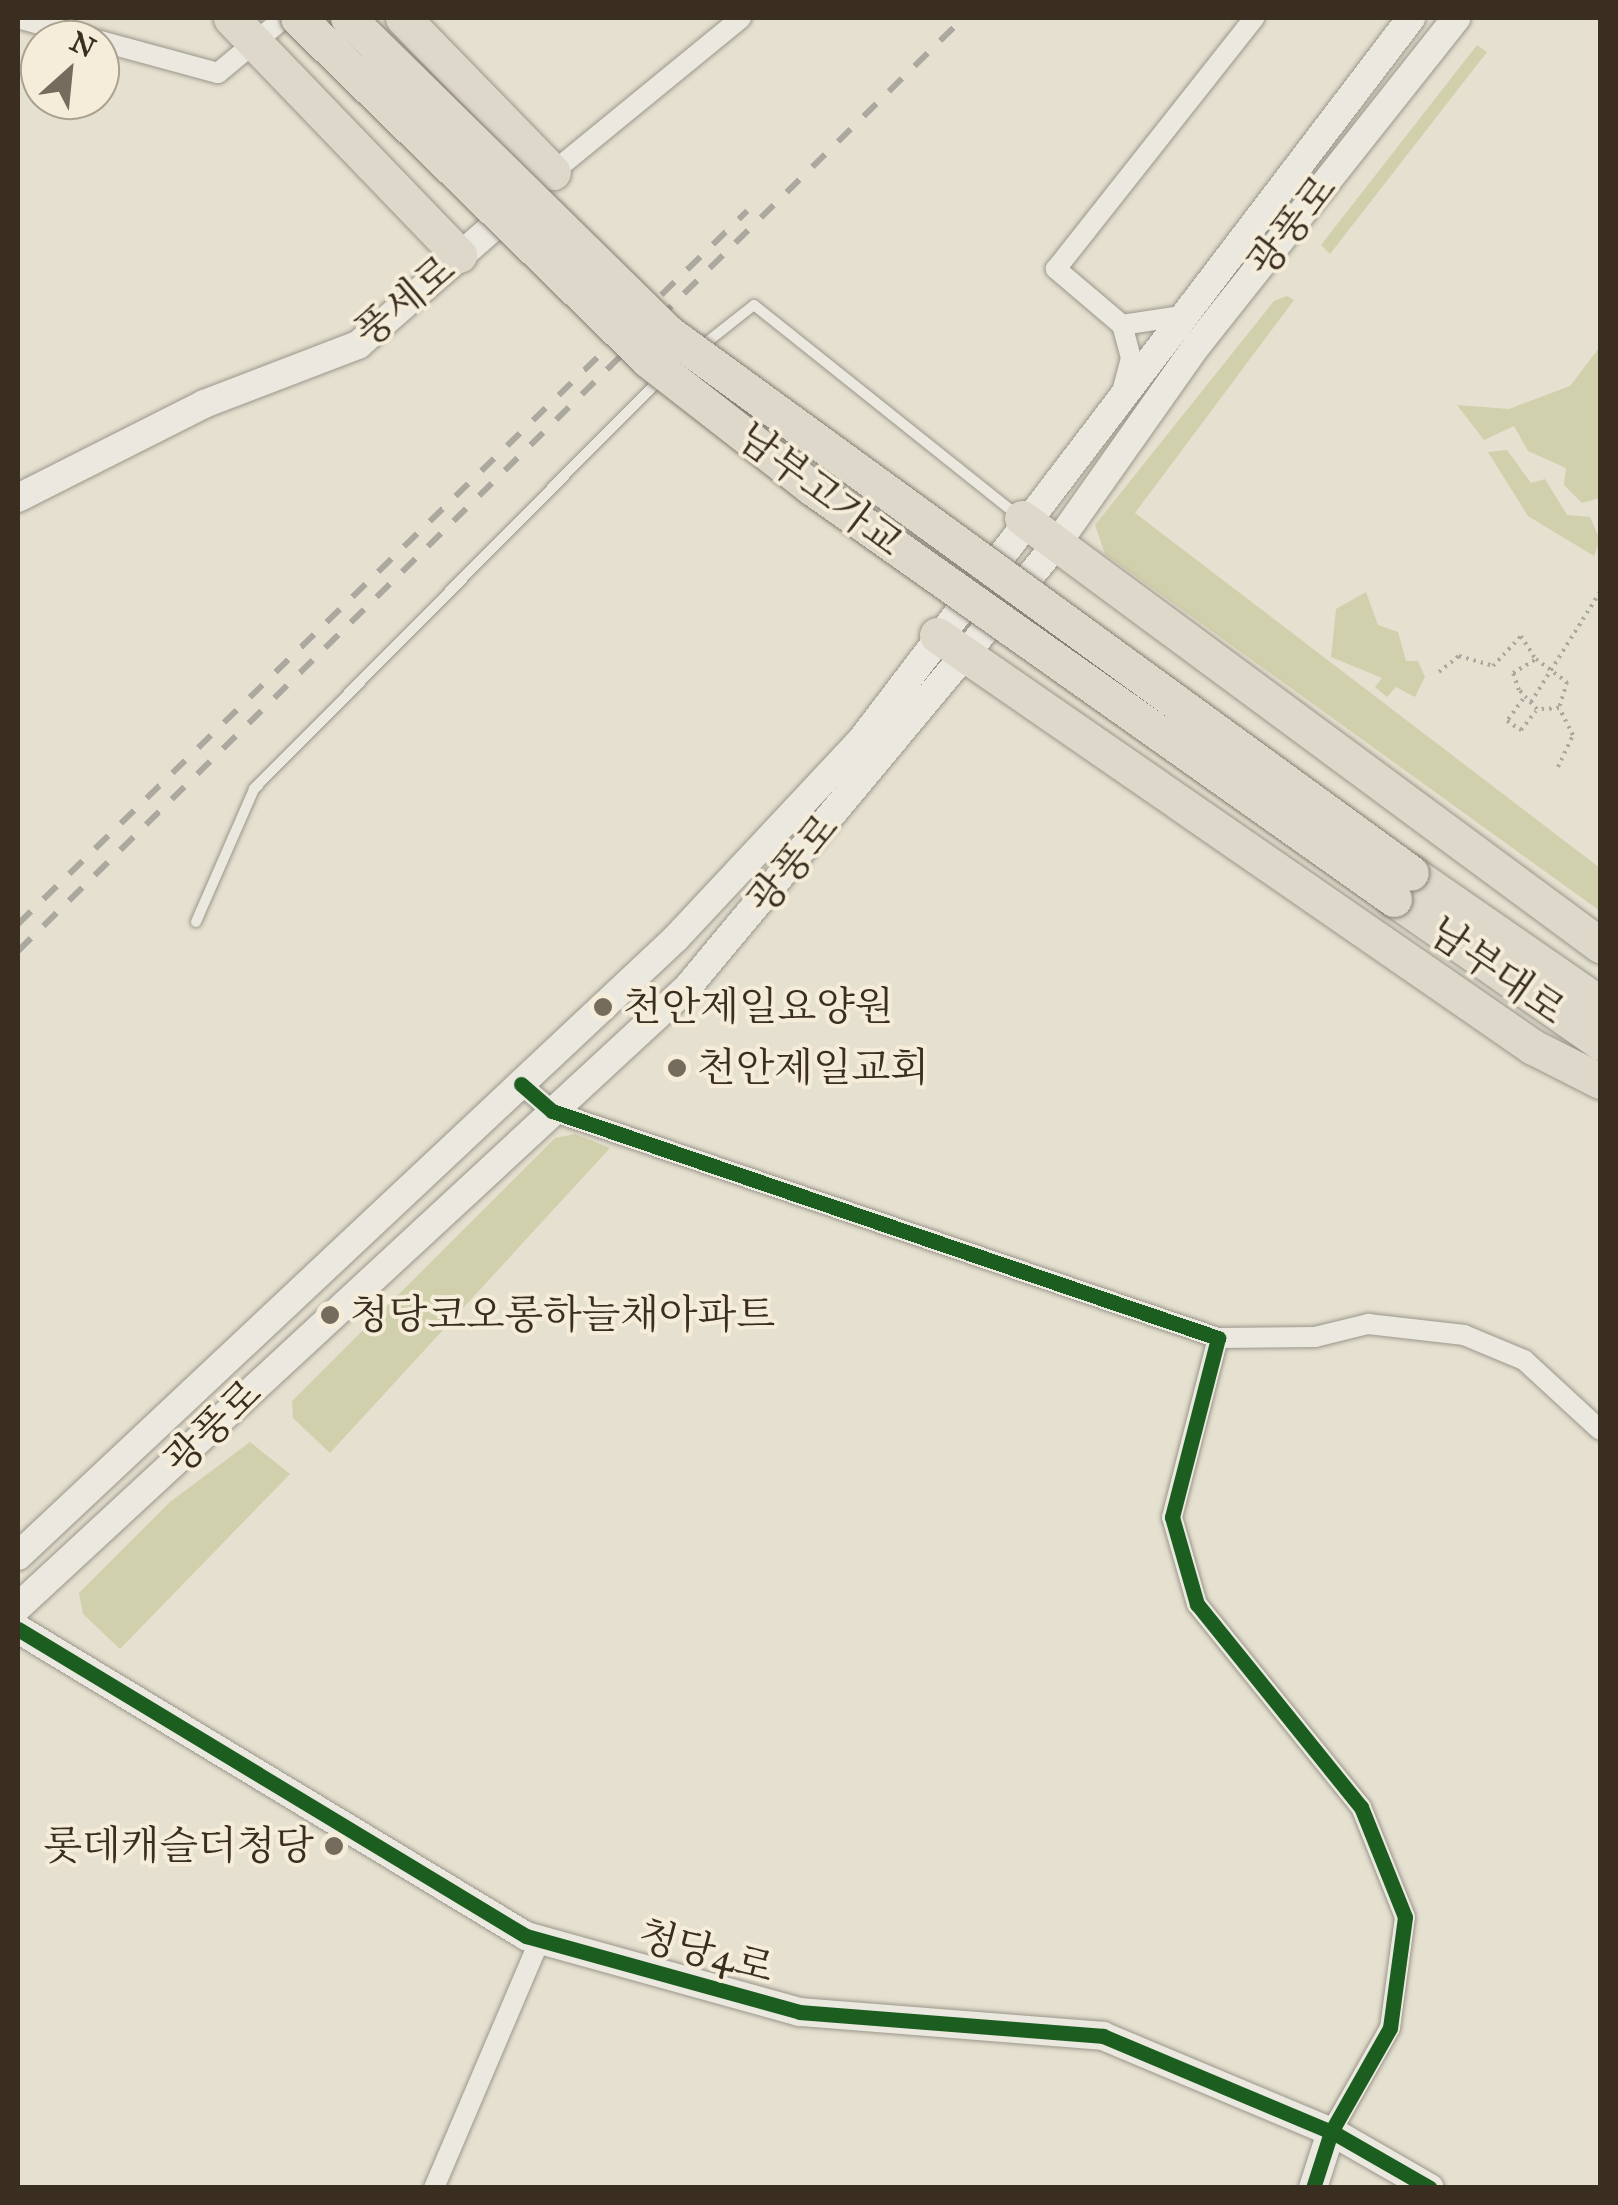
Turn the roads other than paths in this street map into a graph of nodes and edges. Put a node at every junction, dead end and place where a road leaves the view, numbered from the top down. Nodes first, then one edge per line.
1 (284, 18) edge
2 (298, 18) edge
3 (348, 18) edge
4 (403, 18) edge
5 (741, 18) edge
6 (1254, 18) edge
7 (1411, 18) edge
8 (1456, 18) edge
9 (243, 30) edge
10 (120, 46) edge
11 (552, 172) junction
12 (459, 255) junction
13 (1181, 316) junction
14 (1122, 325) junction
15 (1122, 394) junction
16 (18, 498) edge
17 (1022, 518) junction
18 (1056, 545) junction
19 (937, 635) junction
20 (967, 656) junction
21 (1403, 886) junction
22 (196, 922) dead end
23 (1600, 945) edge
24 (1600, 1004) edge
25 (1600, 1042) edge
26 (1600, 1081) edge
27 (521, 1084) junction
28 (552, 1111) junction
29 (1218, 1338) junction
30 (1600, 1430) edge
31 (18, 1556) edge
32 (18, 1607) edge
33 (18, 1629) edge
34 (540, 1940) junction
35 (1331, 2132) junction
36 (434, 2188) edge
37 (1313, 2188) edge
38 (1430, 2188) edge

1 - 9 street
2 - 21 highway, 남부고가교, bridge
3 - 21 highway, 남부고가교, bridge
4 - 11 highway
5 - 11 street, 풍세로
6 - 14 street
7 - 13 street, 광풍로
8 - 18 street, 광풍로
9 - 10 street
9 - 12 highway
11 - 12 street, 풍세로
12 - 16 street, 풍세로
13 - 14 street
13 - 15 street, 광풍로
14 - 15 street
15 - 17 street, 광풍로
17 - 18 highway
17 - 19 street, 광풍로
17 - 22 lane
18 - 20 street, 광풍로
18 - 23 highway
19 - 20 highway
19 - 27 street, 광풍로
20 - 26 highway
20 - 28 street, 광풍로
21 - 24 highway, 남부대로
21 - 25 highway, 남부대로
27 - 28 street
27 - 31 street, 광풍로
28 - 29 street
28 - 32 street, 광풍로
29 - 30 street
29 - 35 street
33 - 34 street, 청당4로
34 - 35 street, 청당4로
34 - 36 street
35 - 37 street
35 - 38 street, 청당4로

